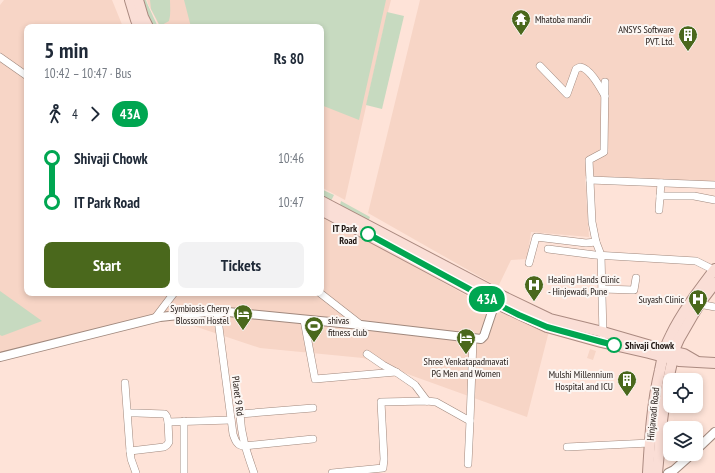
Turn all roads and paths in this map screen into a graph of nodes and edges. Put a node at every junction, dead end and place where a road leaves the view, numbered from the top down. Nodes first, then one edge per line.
1 (130, 0) edge
2 (138, 0) edge
3 (138, 24) edge
4 (146, 24) edge
5 (0, 57) edge
6 (540, 66) dead end
7 (24, 74) edge
8 (605, 82) dead end
9 (605, 96) junction
10 (590, 180) junction
11 (660, 183) junction
12 (715, 185) edge
13 (660, 196) junction
14 (715, 200) edge
15 (324, 203) edge
16 (659, 210) dead end
17 (324, 212) edge
18 (596, 242) junction
19 (548, 249) dead end
20 (601, 255) junction
21 (529, 263) dead end
22 (715, 270) edge
23 (636, 278) dead end
24 (715, 282) edge
25 (602, 289) junction
26 (172, 296) edge
27 (324, 296) edge
28 (497, 299) junction
29 (699, 304) junction
30 (715, 308) edge
31 (217, 312) junction
32 (155, 318) junction
33 (304, 320) junction
34 (361, 326) junction
35 (602, 337) junction
36 (472, 339) junction
37 (367, 354) dead end
38 (669, 354) junction
39 (0, 357) edge
40 (715, 363) edge
41 (396, 372) junction
42 (125, 383) dead end
43 (428, 401) junction
44 (313, 408) dead end
45 (128, 413) junction
46 (231, 420) junction
47 (184, 421) junction
48 (470, 421) junction
49 (168, 422) junction
50 (232, 428) junction
51 (241, 429) junction
52 (715, 432) edge
53 (313, 439) dead end
54 (650, 443) junction
55 (703, 443) edge
56 (244, 446) junction
57 (567, 446) dead end
58 (130, 451) junction
59 (684, 461) edge
60 (468, 464) dead end
61 (136, 473) edge
62 (184, 473) edge
63 (254, 473) edge
64 (332, 473) edge
65 (648, 473) edge
66 (657, 473) edge
67 (668, 473) edge

1 - 3 main road
2 - 4 main road
5 - 7 street
6 - 9 street
8 - 9 street
9 - 10 street
10 - 11 street
10 - 18 street
11 - 12 street
11 - 13 street
13 - 14 street
13 - 16 street
15 - 28 main road
17 - 28 main road
18 - 20 street
18 - 21 street
19 - 20 street
20 - 22 street
20 - 25 street
22 - 38 main road
23 - 25 street
24 - 29 main road
25 - 35 street
26 - 32 street
27 - 34 street
28 - 35 main road
28 - 36 street
29 - 30 street
29 - 38 main road
31 - 32 street
31 - 33 street
31 - 46 street, Planet 9 Rd
32 - 39 street
33 - 34 street
33 - 41 street
34 - 36 street
35 - 38 main road
36 - 48 street
37 - 41 street
38 - 40 main road
38 - 54 main road, Hinjawadi Road
38 - 66 main road
41 - 43 street
42 - 45 street
43 - 48 street
43 - 64 street
44 - 51 street
45 - 49 street
45 - 58 street
46 - 47 street
46 - 50 street, Planet 9 Rd
47 - 49 street
47 - 62 street
48 - 60 street
49 - 58 street
50 - 51 street
50 - 56 street, Planet 9 Rd
51 - 56 street
52 - 55 street
53 - 56 street
54 - 57 street
54 - 65 main road, Hinjawadi Road
56 - 63 street, Planet 9 Rd
58 - 61 street
59 - 67 street

